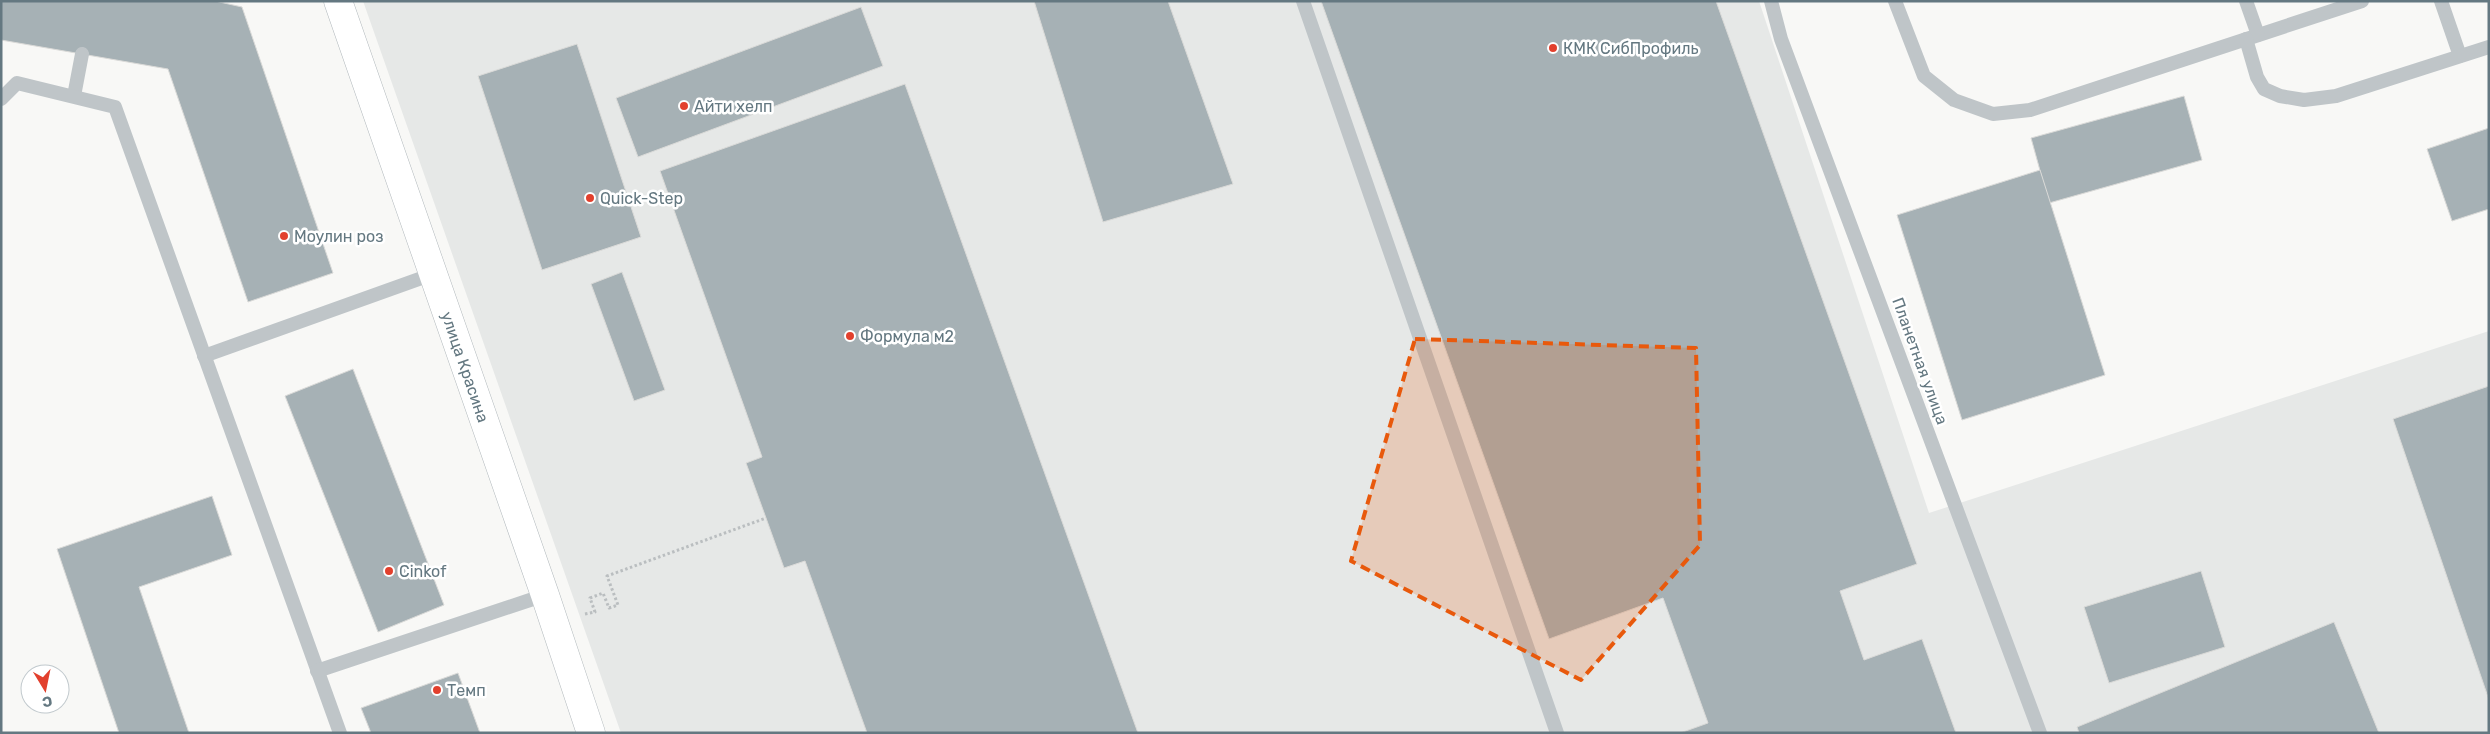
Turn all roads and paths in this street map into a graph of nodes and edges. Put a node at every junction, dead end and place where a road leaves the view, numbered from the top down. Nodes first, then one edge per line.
1 (338, 1) edge
2 (1303, 1) edge
3 (1771, 1) edge
4 (1896, 1) edge
5 (2246, 1) edge
6 (2362, 1) edge
7 (2441, 1) edge
8 (2252, 37) junction
9 (2489, 47) edge
10 (82, 54) dead end
11 (2460, 56) junction
12 (74, 96) junction
13 (1, 100) edge
14 (433, 274) junction
15 (204, 356) junction
16 (766, 518) dead end
17 (545, 595) junction
18 (595, 612) dead end
19 (317, 671) junction
20 (340, 733) edge
21 (591, 733) edge
22 (1557, 733) edge
23 (2040, 733) edge

1 - 14 street, улица Красина
2 - 22 lane
3 - 23 lane, Планетная улица
4 - 8 lane
5 - 8 lane
6 - 8 lane
7 - 11 lane
8 - 11 lane
9 - 11 lane
10 - 12 lane
12 - 13 lane
12 - 15 lane
14 - 15 lane
14 - 17 street, улица Красина
15 - 19 lane
16 - 18 path
17 - 19 lane
17 - 21 street, улица Красина
19 - 20 lane

